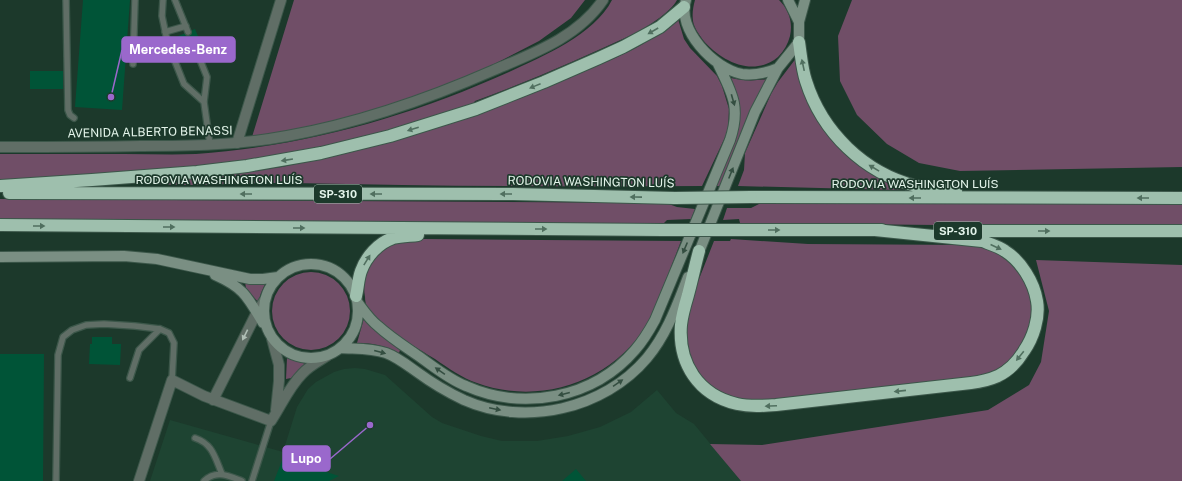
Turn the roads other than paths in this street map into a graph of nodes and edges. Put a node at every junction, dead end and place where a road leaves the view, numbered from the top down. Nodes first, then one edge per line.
1 (66, 0) edge
2 (135, 0) edge
3 (163, 0) edge
4 (175, 0) edge
5 (281, 0) edge
6 (603, 0) edge
7 (788, 0) edge
8 (804, 0) edge
9 (685, 2) edge
10 (799, 22) junction
11 (165, 32) junction
12 (167, 40) dead end
13 (799, 42) junction
14 (196, 50) dead end
15 (174, 59) dead end
16 (133, 64) dead end
17 (718, 64) junction
18 (778, 68) junction
19 (204, 102) junction
20 (74, 118) dead end
21 (237, 143) junction
22 (210, 145) junction
23 (0, 147) edge
24 (0, 186) edge
25 (0, 193) edge
26 (1006, 198) junction
27 (1182, 198) edge
28 (0, 225) edge
29 (499, 229) junction
30 (875, 230) junction
31 (1182, 231) edge
32 (699, 251) junction
33 (0, 257) edge
34 (194, 267) junction
35 (278, 277) junction
36 (357, 300) junction
37 (264, 301) junction
38 (257, 312) junction
39 (266, 326) junction
40 (160, 329) junction
41 (272, 339) junction
42 (341, 348) junction
43 (327, 356) junction
44 (130, 378) dead end
45 (172, 380) junction
46 (214, 400) junction
47 (274, 418) junction
48 (194, 438) dead end
49 (222, 474) junction
50 (56, 481) edge
51 (138, 481) edge
52 (204, 481) edge
53 (242, 481) edge
54 (252, 481) edge

1 - 20 lane
2 - 16 lane
3 - 11 lane
4 - 11 lane
5 - 21 street
6 - 21 street, AVENIDA ALBERTO BENASSI
7 - 10 main road
8 - 10 main road
9 - 17 main road
9 -> 24 highway
10 - 13 main road
11 - 12 lane
13 - 18 main road
26 -> 13 highway
14 - 19 lane
15 - 19 lane
17 - 18 main road
17 -> 36 main road
32 -> 18 main road
19 - 22 lane
21 - 22 street, AVENIDA ALBERTO BENASSI
22 - 23 street, AVENIDA ALBERTO BENASSI
26 -> 25 highway, RODOVIA WASHINGTON LUÍS / SP-310, bridge
27 -> 26 highway, RODOVIA WASHINGTON LUÍS / SP-310
28 -> 29 highway, SP-310
29 -> 30 highway, SP-310, bridge
36 -> 29 highway
30 -> 31 highway, SP-310
30 -> 32 highway
42 -> 32 main road
33 - 34 main road
34 - 35 main road
34 - 38 main road
35 - 36 main road
35 - 37 main road
36 - 42 main road
37 - 38 street
37 - 39 main road
38 - 39 main road
38 -> 46 street
39 - 41 main road
40 - 44 lane
40 - 45 lane
40 - 50 lane
41 - 43 main road
41 - 47 street
42 - 43 main road
43 - 47 street
45 - 46 street
45 - 51 street
46 - 47 street
47 - 54 lane
48 - 49 lane
49 - 52 lane
49 - 53 lane

